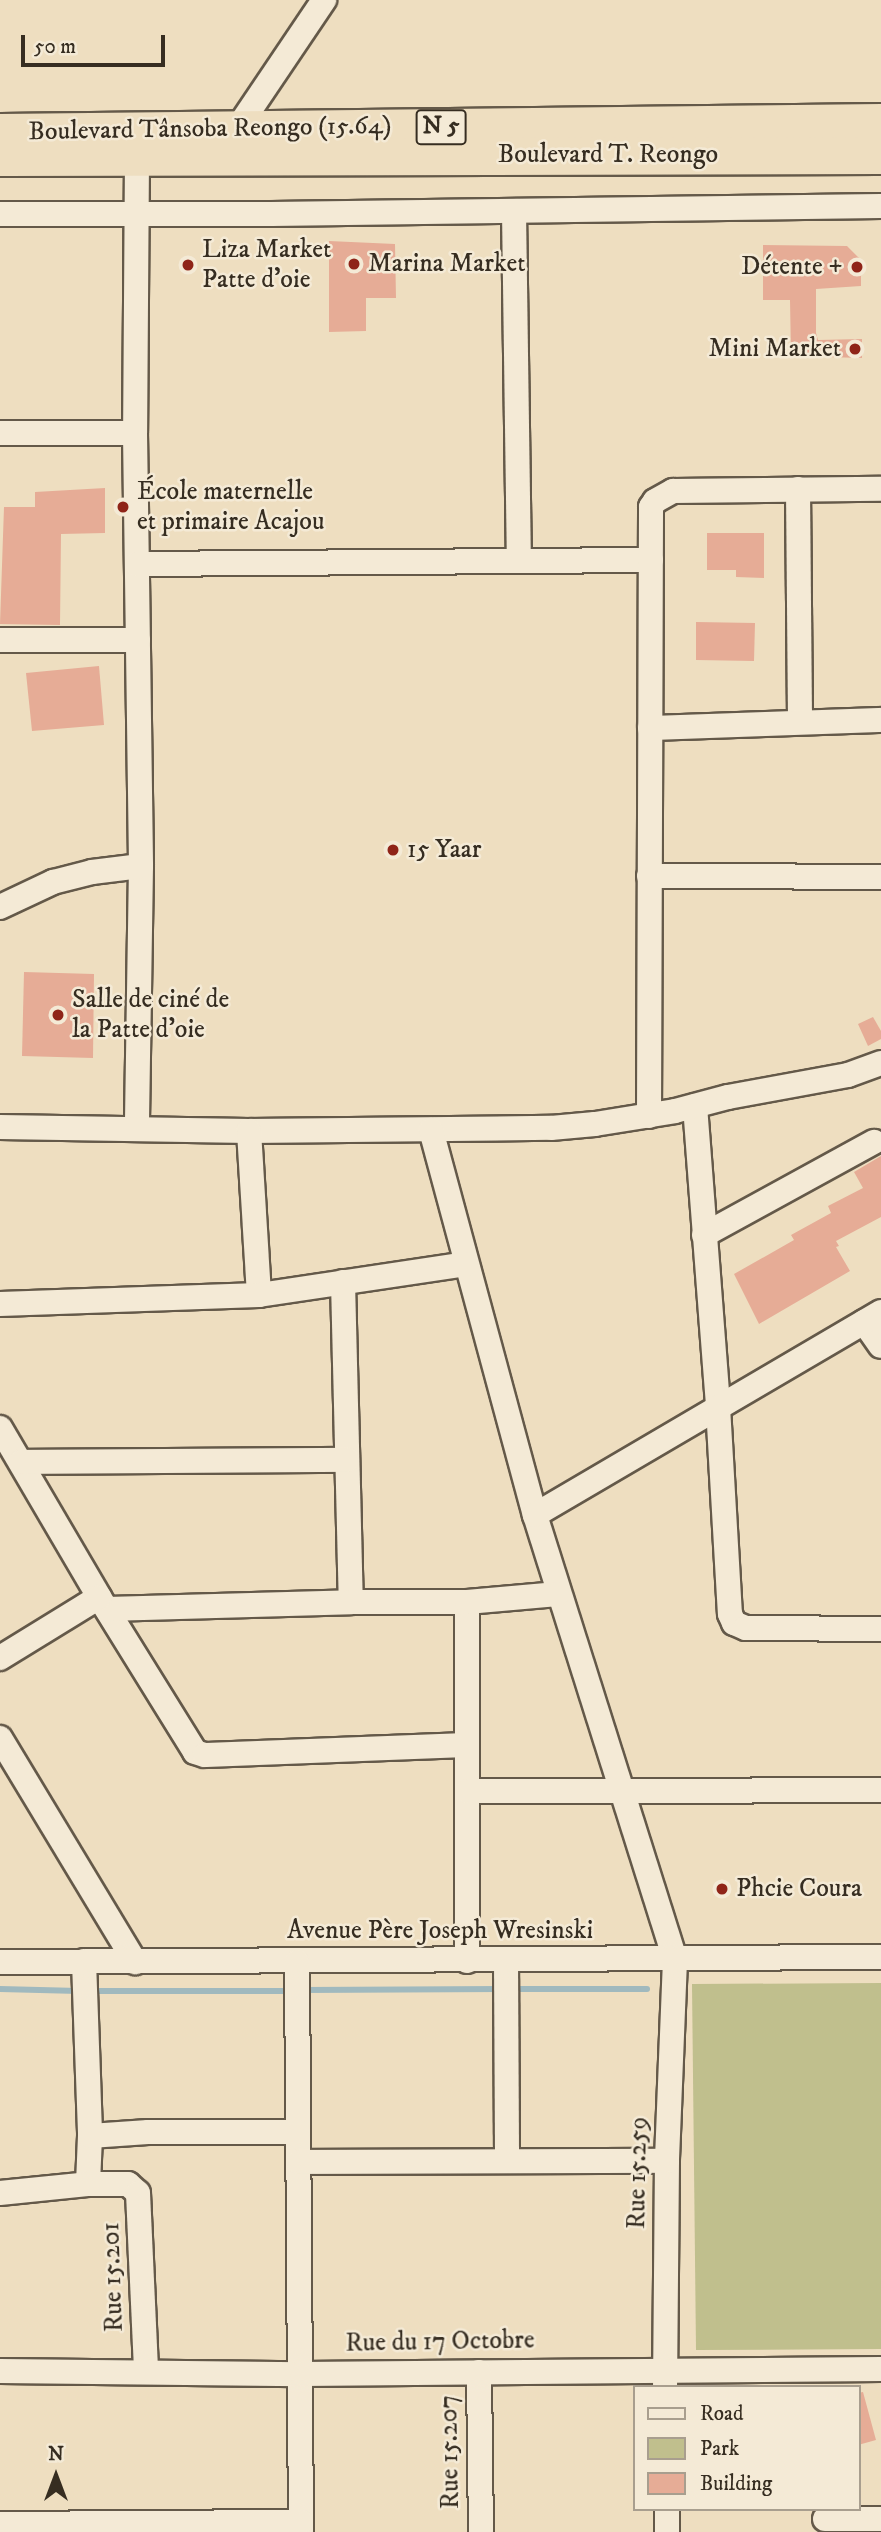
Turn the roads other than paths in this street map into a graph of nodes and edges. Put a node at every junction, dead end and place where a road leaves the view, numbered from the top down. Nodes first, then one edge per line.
1 (324, 0) edge
2 (881, 122) edge
3 (237, 129) junction
4 (0, 132) edge
5 (881, 155) edge
6 (0, 157) edge
7 (137, 159) junction
8 (881, 206) edge
9 (514, 211) junction
10 (136, 213) junction
11 (0, 214) edge
12 (0, 433) edge
13 (135, 433) junction
14 (798, 489) junction
15 (881, 489) edge
16 (519, 560) junction
17 (651, 560) junction
18 (137, 564) junction
19 (0, 640) edge
20 (138, 640) junction
21 (881, 720) edge
22 (800, 722) junction
23 (650, 728) junction
24 (141, 866) junction
25 (649, 876) junction
26 (881, 877) edge
27 (0, 907) edge
28 (881, 1063) edge
29 (695, 1106) junction
30 (649, 1116) junction
31 (0, 1127) edge
32 (137, 1129) junction
33 (431, 1130) junction
34 (249, 1131) junction
35 (874, 1142) dead end
36 (704, 1235) junction
37 (466, 1264) junction
38 (343, 1282) junction
39 (259, 1295) junction
40 (0, 1304) edge
41 (873, 1317) edge
42 (881, 1346) edge
43 (718, 1407) junction
44 (0, 1428) edge
45 (347, 1460) junction
46 (21, 1462) junction
47 (535, 1515) junction
48 (558, 1594) junction
49 (351, 1602) junction
50 (467, 1602) junction
51 (103, 1603) junction
52 (881, 1629) edge
53 (0, 1658) edge
54 (0, 1738) edge
55 (467, 1745) junction
56 (881, 1790) edge
57 (468, 1791) junction
58 (623, 1792) junction
59 (881, 1957) edge
60 (675, 1960) junction
61 (467, 1961) junction
62 (0, 1962) edge
63 (135, 1962) junction
64 (297, 1962) junction
65 (506, 1979) junction
66 (85, 1981) junction
67 (299, 2132) junction
68 (90, 2136) junction
69 (507, 2160) junction
70 (667, 2161) junction
71 (299, 2162) junction
72 (88, 2184) junction
73 (0, 2193) edge
74 (881, 2369) edge
75 (0, 2371) edge
76 (146, 2372) junction
77 (479, 2372) junction
78 (302, 2374) junction
79 (665, 2378) edge
80 (825, 2378) edge
81 (667, 2511) edge
82 (881, 2519) edge
83 (825, 2520) edge
84 (0, 2524) edge
85 (301, 2527) edge
86 (481, 2532) edge
87 (667, 2532) edge

1 - 3 street
2 - 3 highway, Boulevard Tânsoba Reongo (15.64) / N 5
3 - 4 highway, Boulevard Tânsoba Reongo (15.64) / N 5
5 - 7 highway, Boulevard T. Reongo / N 5
6 - 7 highway, Boulevard T. Reongo / N 5
7 - 10 street
8 - 9 street
9 - 10 street
9 - 16 street
10 - 11 street
10 - 13 street
12 - 13 street
13 - 18 street
14 - 15 street
14 - 17 street
14 - 22 street
16 - 17 street
16 - 18 street
17 - 23 street
18 - 20 street
19 - 20 street
20 - 24 street
21 - 22 street
22 - 23 street
23 - 25 street
24 - 27 street
24 - 32 street
25 - 26 street
25 - 30 street
28 - 29 street
29 - 30 street
29 - 36 street
30 - 33 street
31 - 32 street
32 - 34 street
33 - 34 street
33 - 37 street, Rue 15.259
34 - 39 street
35 - 36 street
36 - 43 street
37 - 38 street
37 - 47 street, Rue 15.259
38 - 39 street
38 - 45 street
39 - 40 street
41 - 42 street
41 - 43 street
43 - 47 street
43 - 52 street
44 - 46 street
45 - 46 street
45 - 49 street
46 - 51 street
47 - 48 street, Rue 15.259
48 - 50 street
48 - 58 street, Rue 15.259
49 - 50 street
49 - 51 street
50 - 55 street
51 - 53 street
51 - 55 street
54 - 63 street
55 - 57 street
56 - 58 street
57 - 58 street
57 - 61 street
58 - 60 street, Rue 15.259
59 - 60 street, Avenue Père Joseph Wresinski
60 - 65 street, Avenue Père Joseph Wresinski
60 - 70 street, Rue 15.259
61 - 64 street, Avenue Père Joseph Wresinski
61 - 65 street, Avenue Père Joseph Wresinski
62 - 66 street, Avenue Père Joseph Wresinski
63 - 64 street, Avenue Père Joseph Wresinski
63 - 66 street, Avenue Père Joseph Wresinski
64 - 67 street
65 - 69 street
66 - 68 street
67 - 68 street
67 - 71 street
68 - 72 street
69 - 70 street
69 - 71 street
70 - 79 street, Rue 15.259
71 - 78 street
72 - 73 street
72 - 76 street, Rue 15.201
74 - 80 street, Rue du 17 Octobre
75 - 76 street, Rue du 17 Octobre
76 - 78 street, Rue du 17 Octobre
77 - 78 street, Rue du 17 Octobre
77 - 79 street, Rue du 17 Octobre
77 - 86 street, Rue 15.207
78 - 85 street
79 - 80 street, Rue du 17 Octobre
81 - 87 street
82 - 83 street
84 - 85 street

